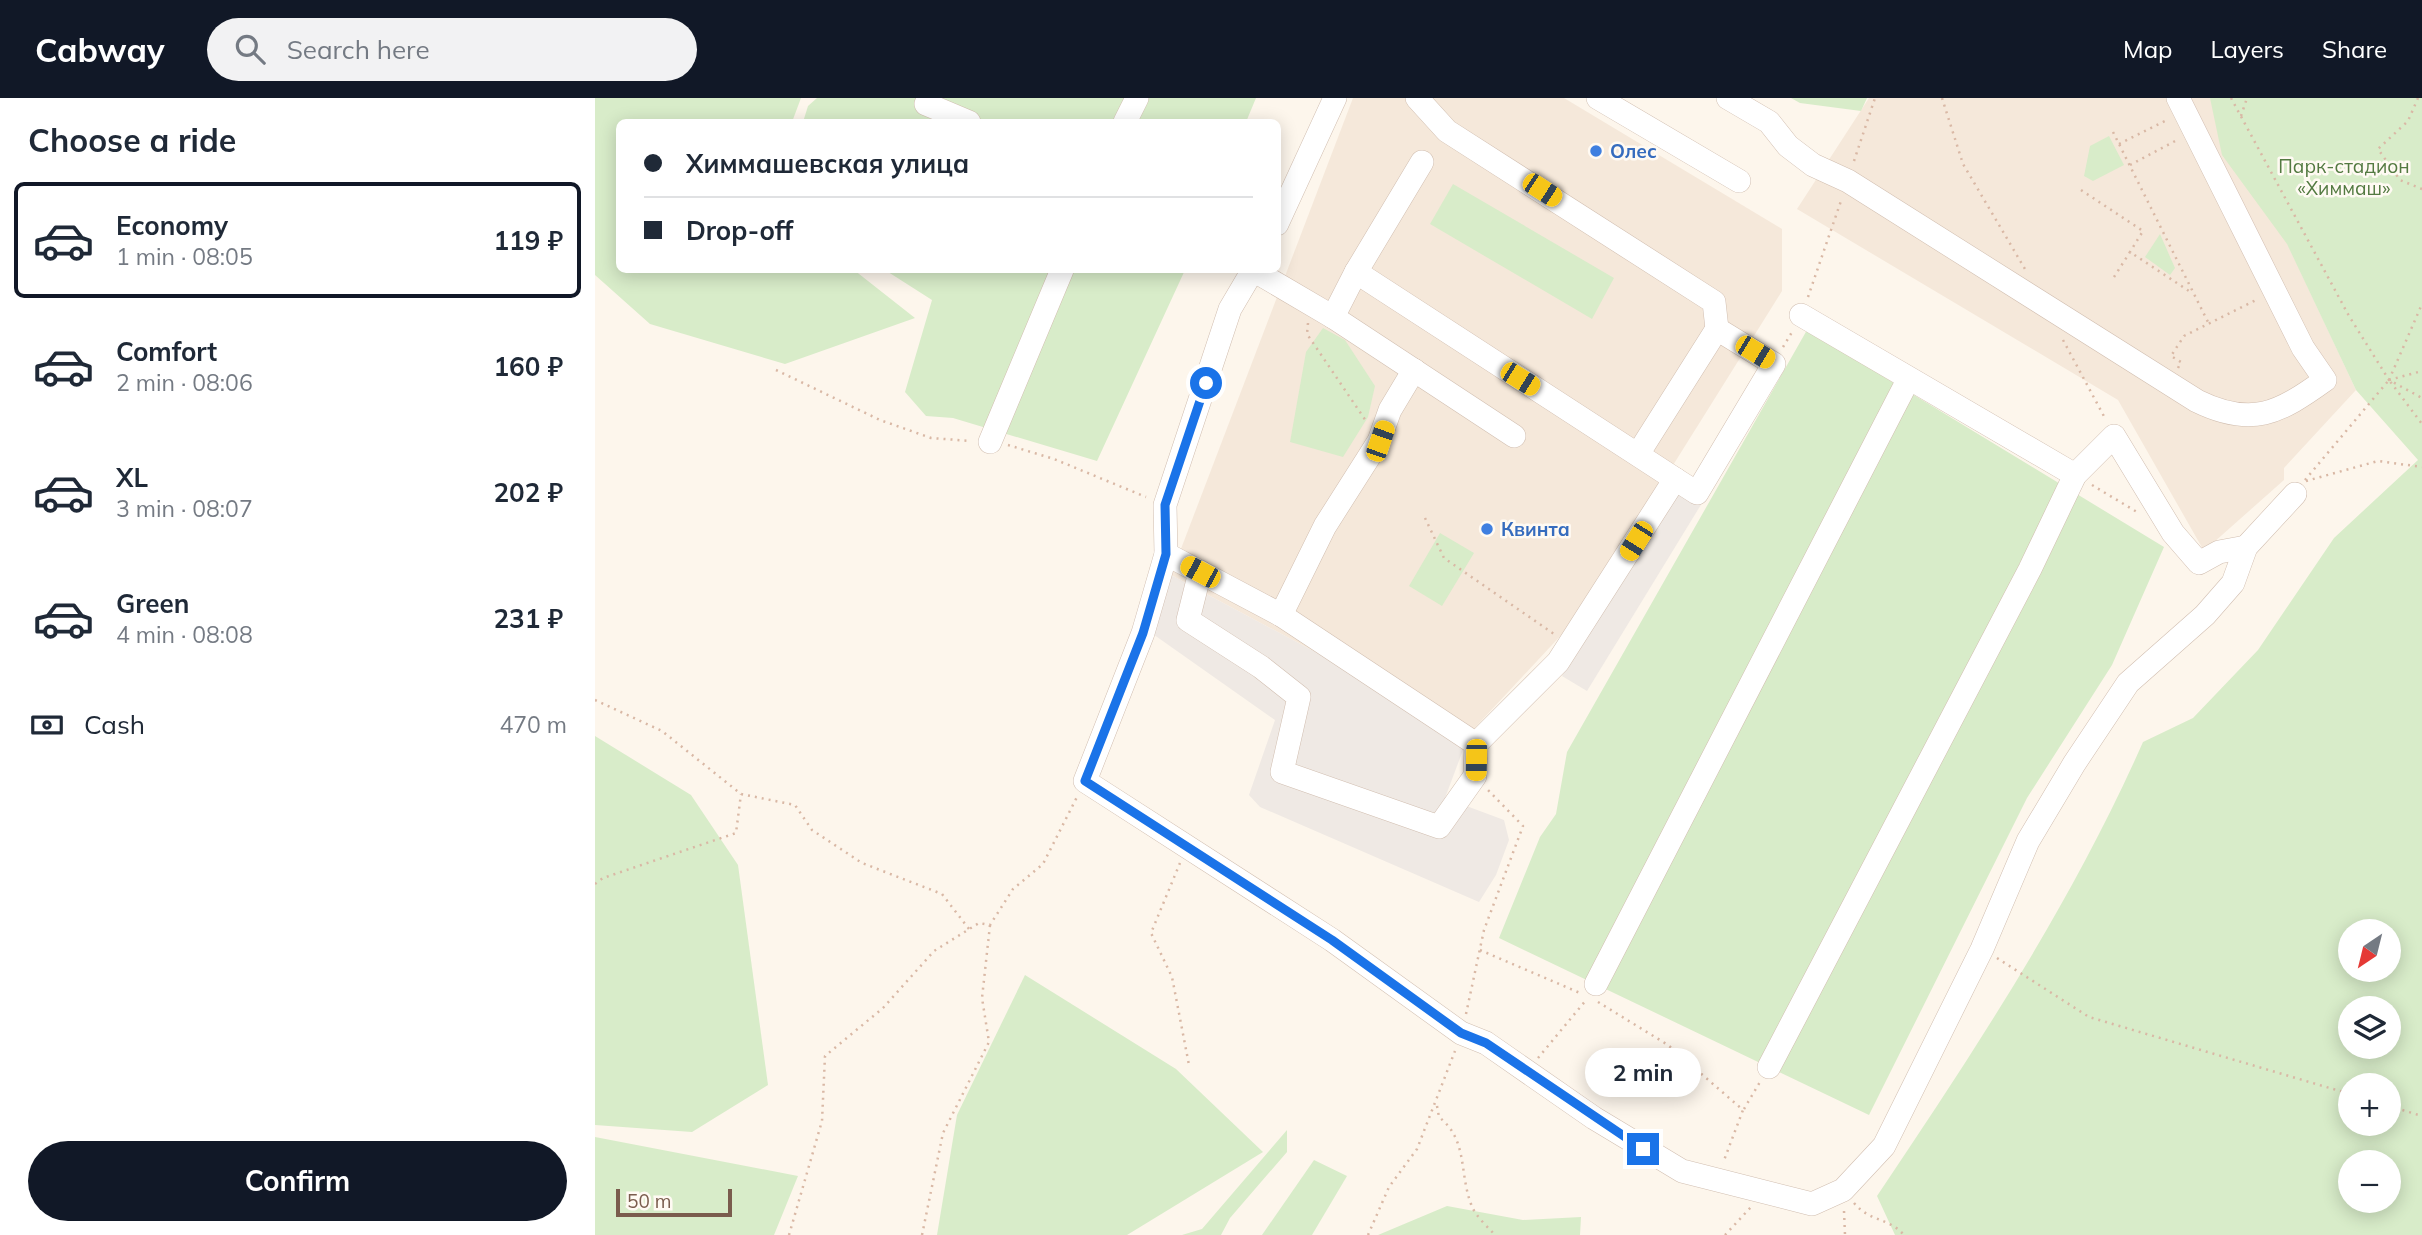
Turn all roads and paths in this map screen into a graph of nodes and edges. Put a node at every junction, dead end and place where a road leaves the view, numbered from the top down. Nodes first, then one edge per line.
1 (1137, 98) edge
2 (1335, 98) edge
3 (1417, 98) edge
4 (1598, 98) edge
5 (1728, 98) edge
6 (1875, 98) edge
7 (2231, 98) edge
8 (2247, 98) edge
9 (2418, 98) edge
10 (926, 104) dead end
11 (2185, 113) edge
12 (2241, 116) junction
13 (962, 119) edge
14 (1126, 119) edge
15 (2113, 132) dead end
16 (2119, 144) junction
17 (1422, 162) dead end
18 (2130, 164) junction
19 (1739, 181) dead end
20 (1848, 181) junction
21 (2422, 189) edge
22 (2081, 190) dead end
23 (1281, 214) edge
24 (2130, 252) junction
25 (1356, 272) junction
26 (1061, 273) edge
27 (1251, 273) edge
28 (1258, 273) edge
29 (2114, 277) dead end
30 (2274, 291) junction
31 (2195, 295) junction
32 (1311, 304) junction
33 (2422, 304) edge
34 (1801, 315) junction
35 (1333, 317) junction
36 (2209, 324) junction
37 (1717, 329) junction
38 (1774, 364) junction
39 (776, 370) dead end
40 (1415, 370) junction
41 (2422, 371) edge
42 (1908, 380) junction
43 (2389, 380) junction
44 (2169, 383) junction
45 (2422, 398) edge
46 (2422, 424) edge
47 (1514, 436) dead end
48 (1380, 441) junction
49 (990, 442) junction
50 (1637, 454) junction
51 (2422, 467) edge
52 (2075, 475) junction
53 (1675, 479) junction
54 (2300, 487) junction
55 (1165, 505) junction
56 (2140, 514) dead end
57 (1425, 518) dead end
58 (2246, 547) junction
59 (1166, 554) junction
60 (1200, 572) junction
61 (1281, 615) junction
62 (1569, 645) junction
63 (595, 700) edge
64 (1476, 744) junction
65 (1475, 776) junction
66 (1085, 781) junction
67 (741, 794) junction
68 (1186, 846) junction
69 (595, 884) edge
70 (990, 925) junction
71 (969, 929) junction
72 (1982, 948) junction
73 (1480, 950) junction
74 (1592, 990) junction
75 (1461, 1033) junction
76 (1189, 1065) dead end
77 (1769, 1067) joint
78 (1527, 1072) junction
79 (2338, 1090) edge
80 (1436, 1103) junction
81 (1743, 1110) junction
82 (2401, 1110) edge
83 (2422, 1116) edge
84 (1716, 1181) junction
85 (1843, 1190) junction
86 (1761, 1191) junction
87 (789, 1235) edge
88 (922, 1235) edge
89 (1368, 1235) edge
90 (1495, 1235) edge
91 (1725, 1235) edge
92 (1846, 1235) edge
93 (1904, 1235) edge

1 - 14 street
2 - 23 street
3 - 37 street
4 - 19 street
5 - 20 street
6 - 20 path
7 - 12 path
8 - 12 path
9 - 21 path
10 - 13 street
11 - 16 path
11 - 18 path
11 - 30 street
12 - 43 path
15 - 16 path
16 - 18 path
17 - 25 street
18 - 31 path
20 - 34 path
20 - 44 street
22 - 24 path
24 - 29 path
24 - 31 path
25 - 35 street
25 - 50 street
26 - 49 street
27 - 55 street
28 - 32 street
30 - 36 path
30 - 44 street
31 - 36 path
32 - 35 street
32 - 48 path
33 - 43 path
34 - 38 path
34 - 42 street
35 - 40 street
36 - 44 path
37 - 38 street
37 - 50 street
38 - 53 street
39 - 49 path
40 - 47 street
40 - 48 street
41 - 43 path
42 - 52 street
42 - 74 street
43 - 45 path
43 - 46 path
43 - 54 path
48 - 61 street
49 - 55 path
50 - 53 street
51 - 54 path
52 - 56 path
52 - 58 street
52 - 77 street
53 - 62 street
54 - 58 street
55 - 59 street
57 - 62 path
58 - 72 street
59 - 60 street
59 - 66 street
60 - 61 street
60 - 65 street
61 - 64 street
62 - 64 street
63 - 67 path
64 - 65 street
65 - 73 path
66 - 68 street
66 - 70 path
67 - 69 path
67 - 71 path
68 - 75 street
68 - 76 path
70 - 71 path
70 - 88 path
71 - 87 path
72 - 79 path
72 - 85 street
73 - 74 path
73 - 75 path
74 - 78 path
74 - 81 path
75 - 78 street
75 - 80 path
77 - 81 path
78 - 84 street
80 - 89 path
80 - 90 path
81 - 84 path
82 - 83 path
84 - 86 street
85 - 86 street
85 - 92 path
85 - 93 path
86 - 91 path

